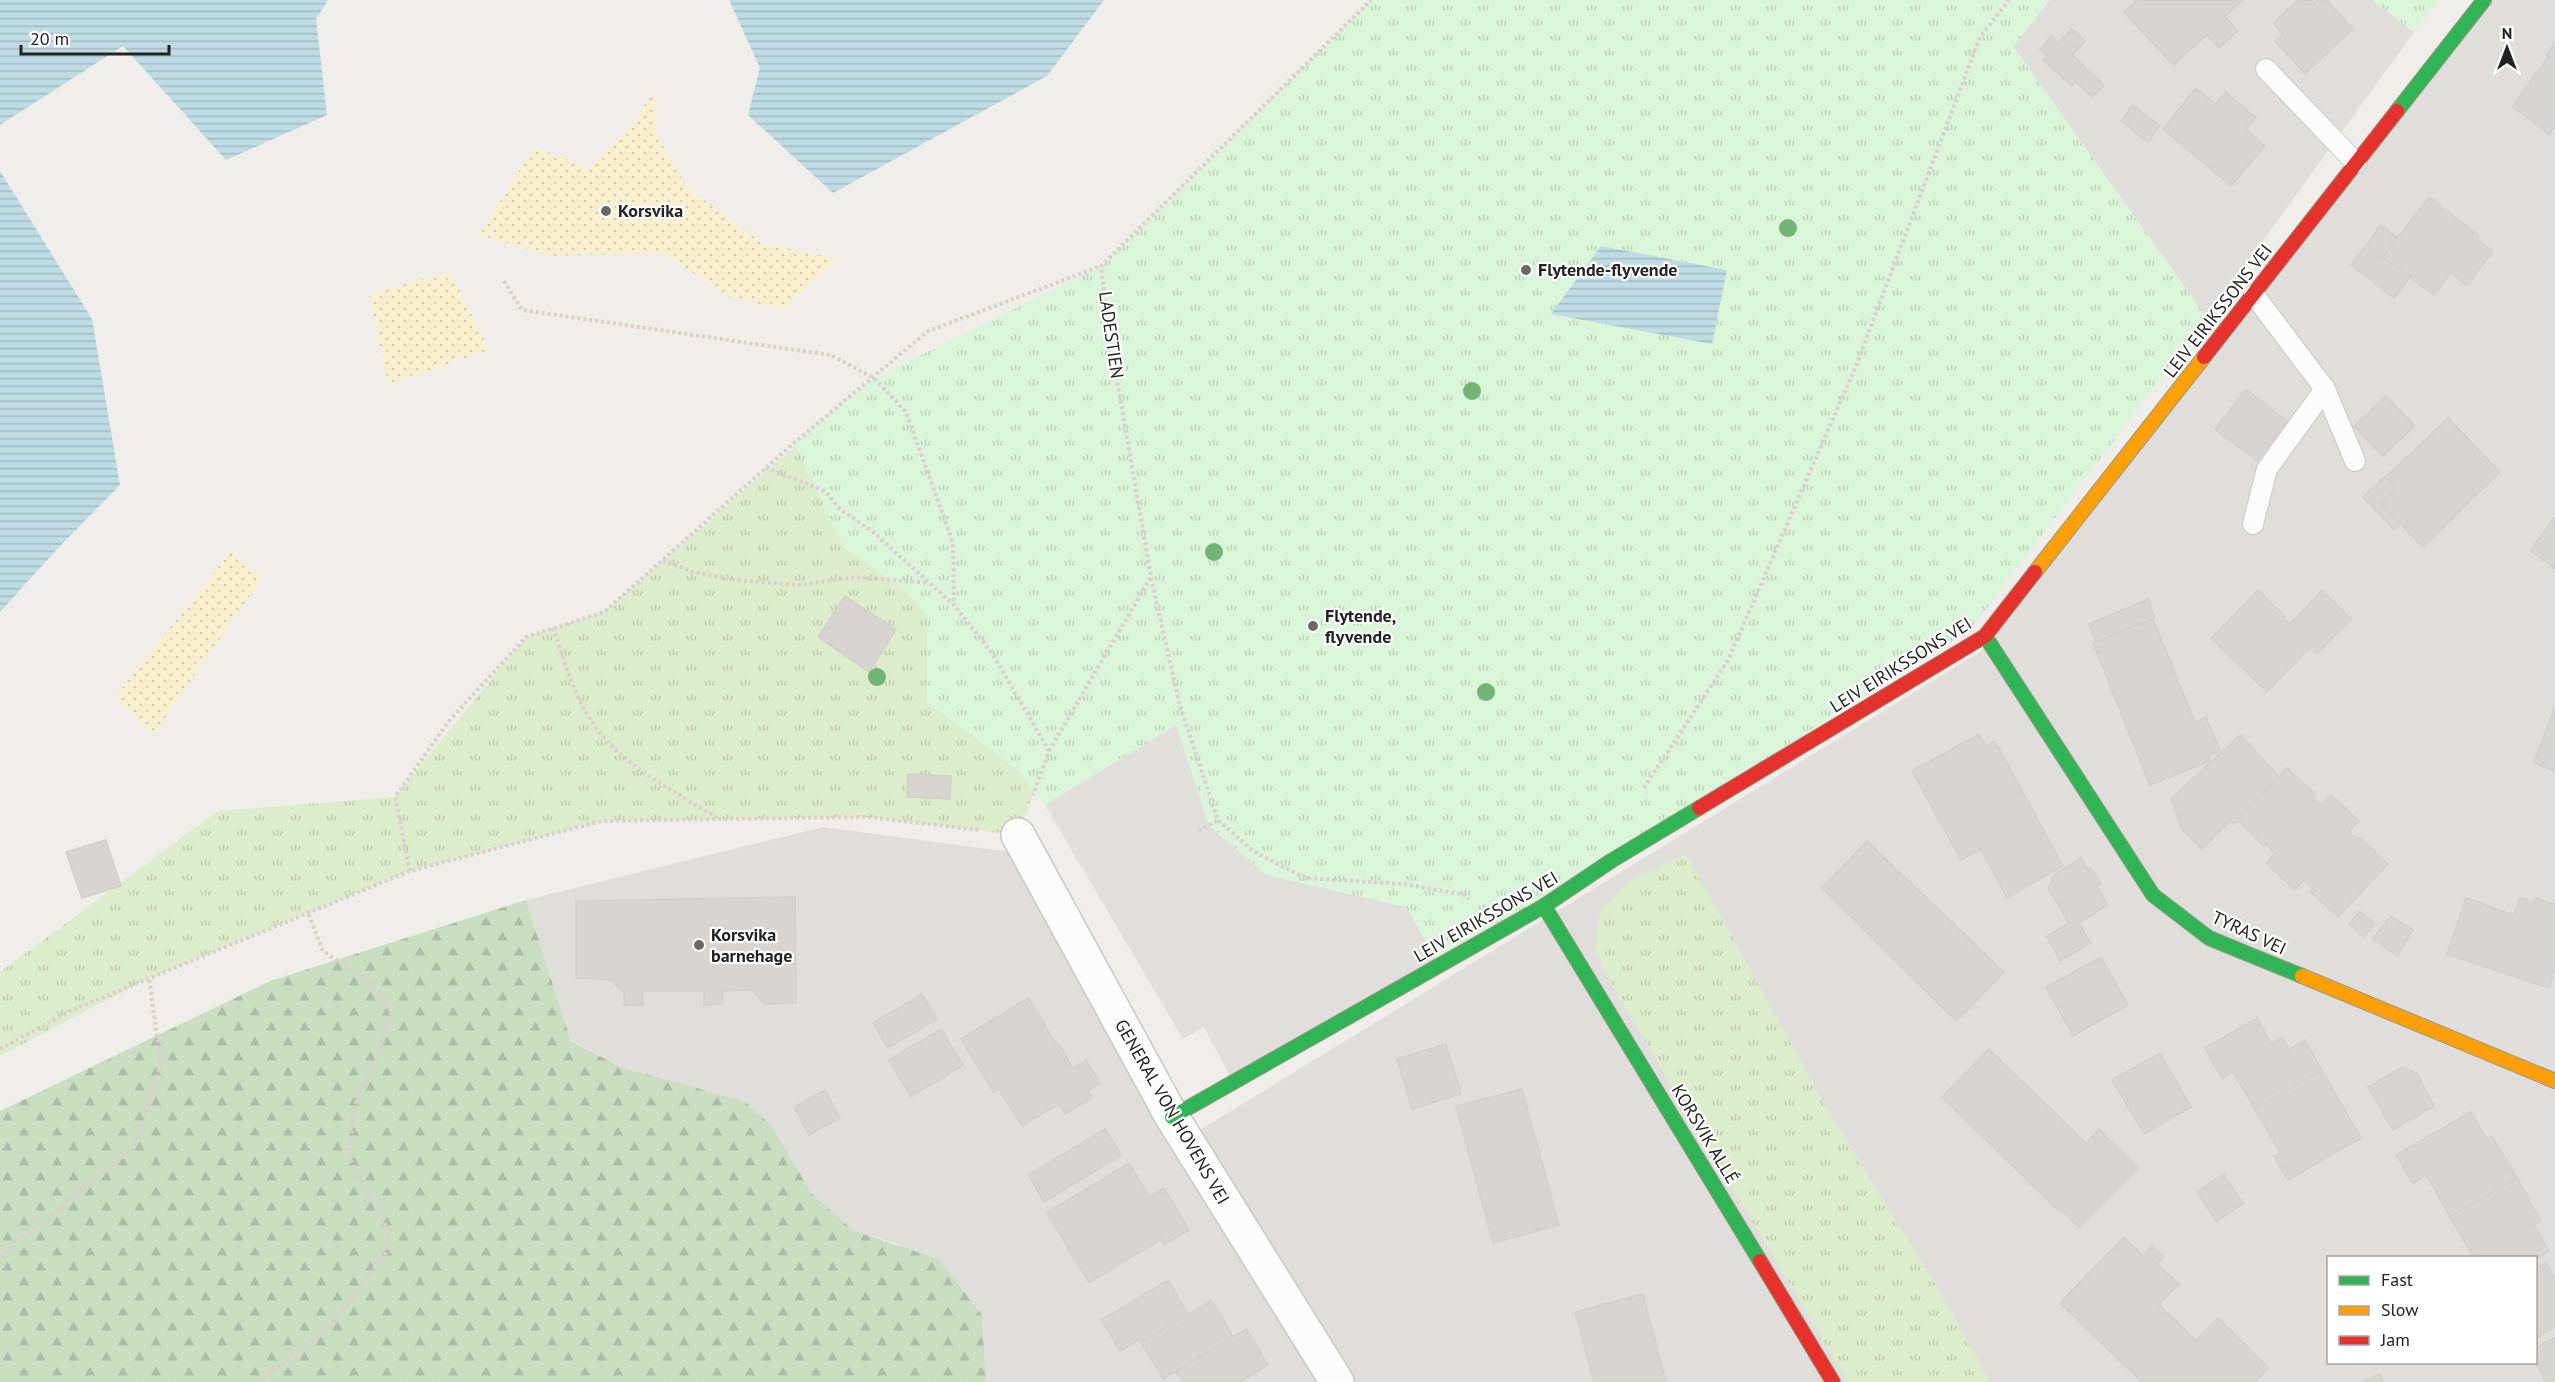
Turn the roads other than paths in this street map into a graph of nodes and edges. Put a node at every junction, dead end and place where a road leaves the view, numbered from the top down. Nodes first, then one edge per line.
1 (2484, 0) edge
2 (2266, 69) dead end
3 (2356, 163) junction
4 (2254, 295) junction
5 (2325, 388) junction
6 (2355, 461) dead end
7 (2253, 524) dead end
8 (1985, 636) junction
9 (1018, 834) road end
10 (1544, 906) junction
11 (2555, 1081) edge
12 (1172, 1117) junction
13 (1337, 1382) edge
14 (1833, 1382) edge

1 - 3 street, LEIV EIRIKSSONS VEI
2 - 3 lane
3 - 4 street, LEIV EIRIKSSONS VEI
4 - 5 lane
4 - 8 street, LEIV EIRIKSSONS VEI
5 - 6 lane
5 - 7 lane
8 - 10 street, LEIV EIRIKSSONS VEI
8 - 11 street, TYRAS VEI
9 - 12 street, GENERAL VON HOVENS VEI
10 - 12 street, LEIV EIRIKSSONS VEI
10 - 14 street, KORSVIK ALLÉ
12 - 13 street, GENERAL VON HOVENS VEI

